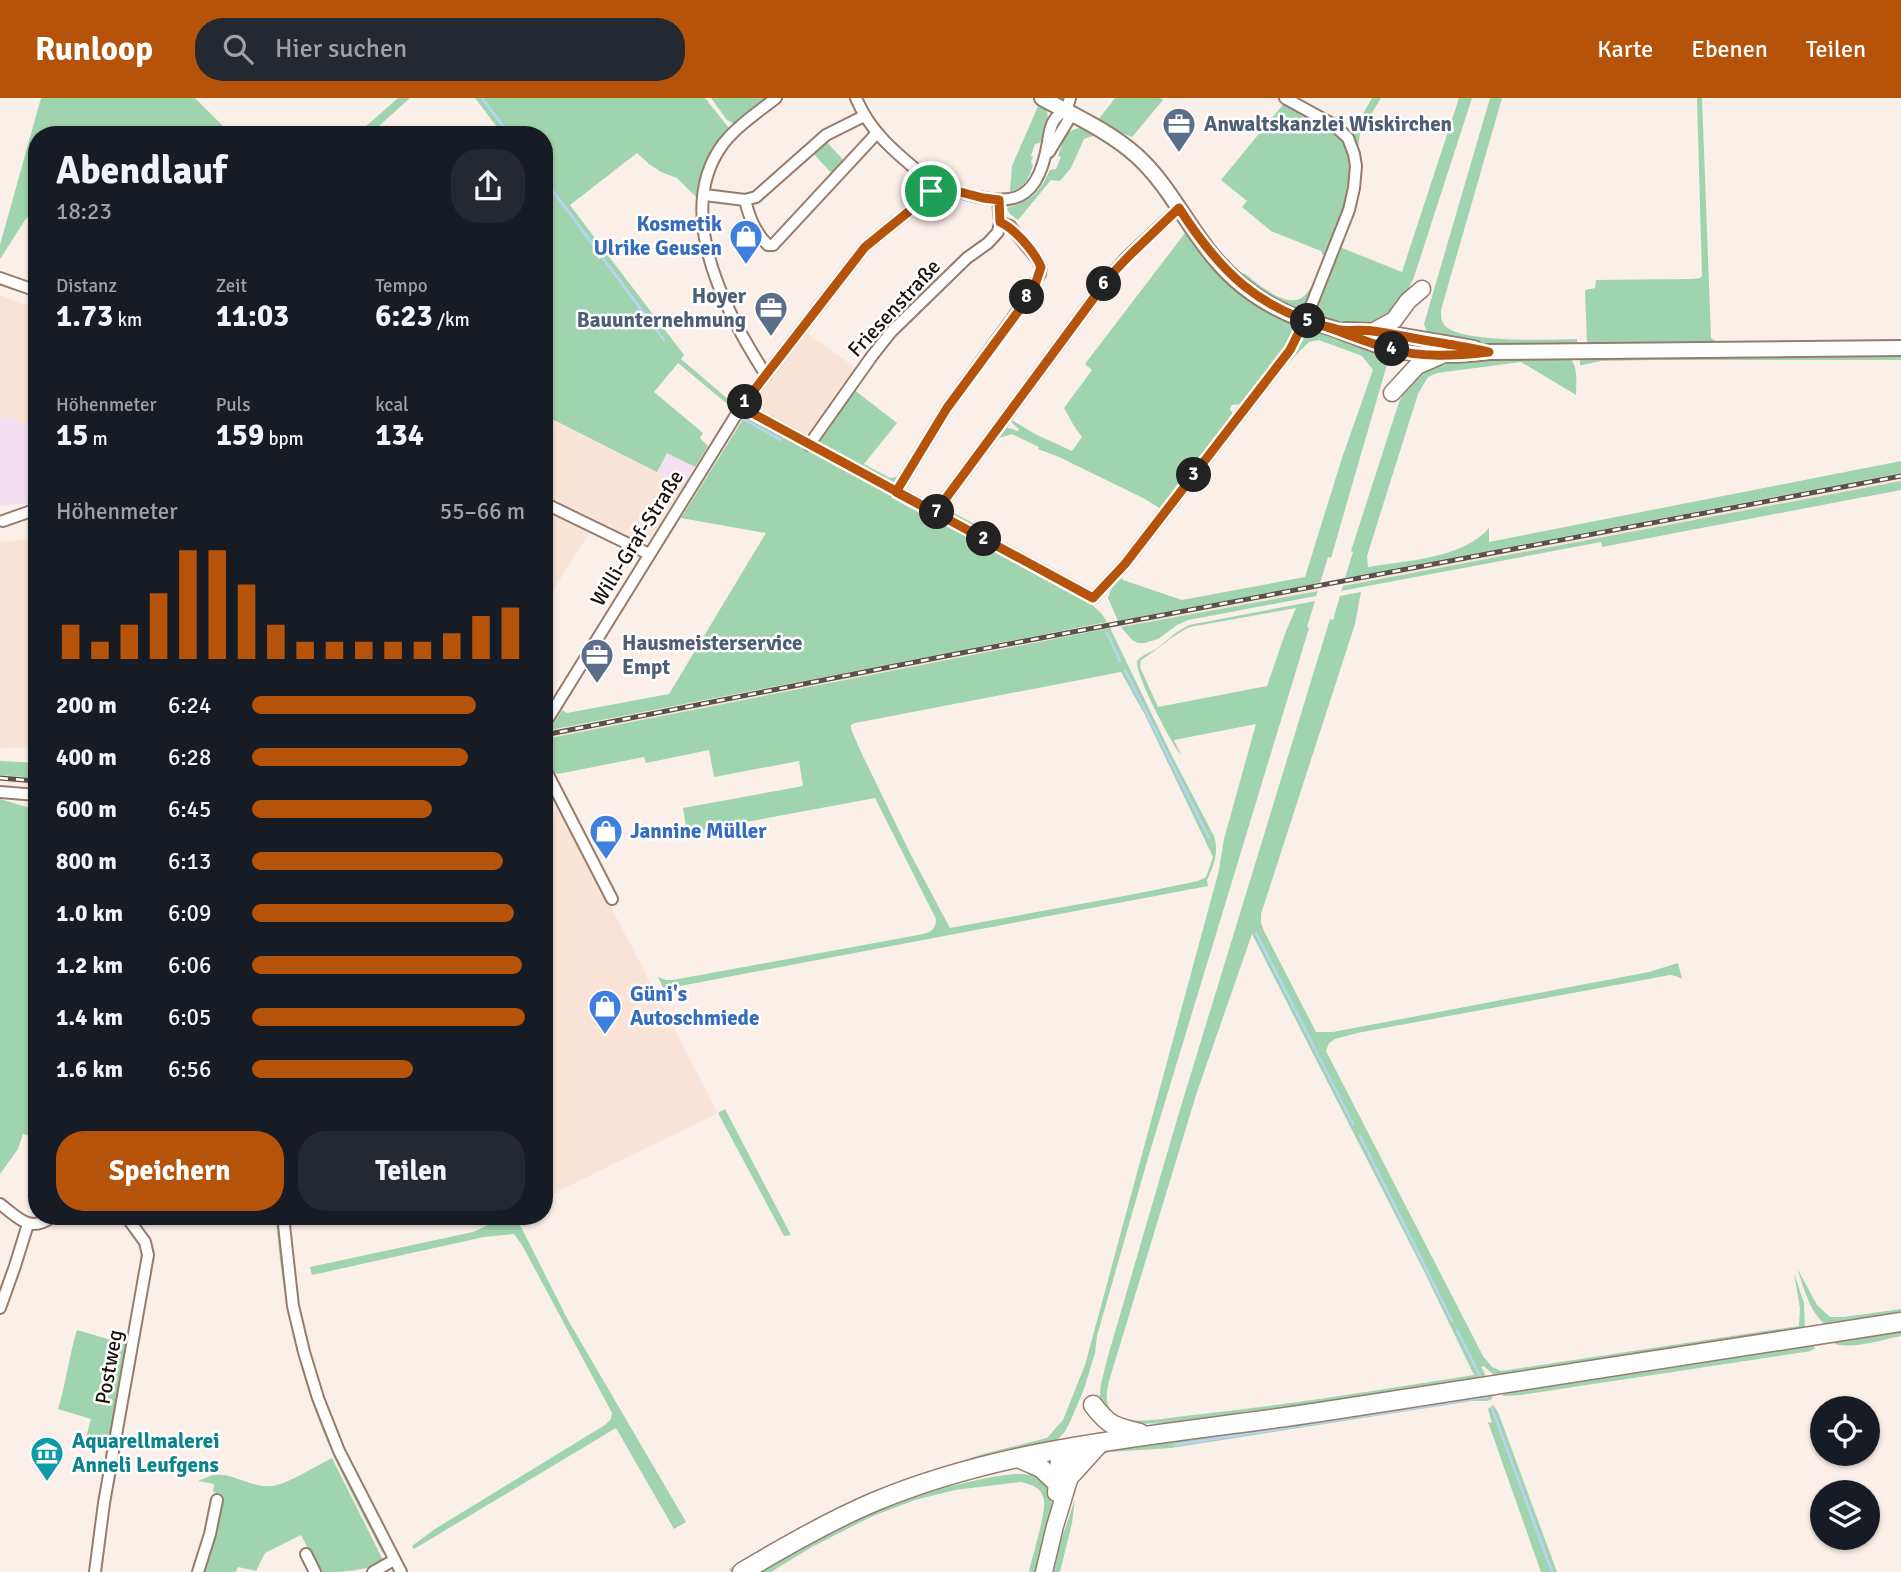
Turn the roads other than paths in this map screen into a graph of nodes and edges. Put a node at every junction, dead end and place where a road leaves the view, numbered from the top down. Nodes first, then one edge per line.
1 (776, 98) edge
2 (856, 98) edge
3 (1042, 98) edge
4 (1285, 98) edge
5 (1068, 104) edge
6 (864, 116) junction
7 (877, 133) junction
8 (938, 188) junction
9 (705, 195) junction
10 (745, 200) junction
11 (999, 200) junction
12 (1179, 208) junction
13 (1000, 222) junction
14 (0, 278) edge
15 (28, 288) edge
16 (1422, 289) dead end
17 (1305, 320) junction
18 (1339, 330) junction
19 (1374, 331) junction
20 (1901, 348) edge
21 (1489, 352) junction
22 (1440, 356) junction
23 (766, 375) junction
24 (1392, 393) dead end
25 (741, 407) junction
26 (809, 445) junction
27 (896, 492) junction
28 (553, 507) edge
29 (28, 512) edge
30 (935, 513) junction
31 (4, 521) dead end
32 (649, 554) junction
33 (553, 710) edge
34 (553, 784) edge
35 (0, 792) edge
36 (28, 794) edge
37 (612, 899) dead end
38 (0, 1204) edge
39 (28, 1224) joint
40 (133, 1225) edge
41 (284, 1225) edge
42 (0, 1308) edge
43 (1901, 1322) edge
44 (1093, 1405) dead end
45 (1150, 1436) junction
46 (1100, 1444) junction
47 (1071, 1448) junction
48 (1018, 1458) junction
49 (1063, 1479) junction
50 (217, 1500) dead end
51 (306, 1554) dead end
52 (394, 1560) junction
53 (95, 1572) edge
54 (198, 1572) edge
55 (315, 1572) edge
56 (373, 1572) edge
57 (401, 1572) edge
58 (742, 1572) edge
59 (1044, 1572) edge

1 - 9 street
2 - 6 street
3 - 5 street
4 - 17 street
5 - 11 street
5 - 12 street
6 - 7 street
6 - 10 street
7 - 8 street
7 - 10 street
8 - 11 street
8 - 23 street, Willi-Graf-Straße
9 - 10 street
9 - 23 street
11 - 13 street
12 - 17 street
12 - 30 street
13 - 26 street, Friesenstraße
13 - 27 street
14 - 15 street
16 - 19 main road
17 - 18 street
17 - 30 street
18 - 19 street
18 - 22 street
19 - 21 street
20 - 21 street
21 - 22 street
22 - 24 main road
23 - 25 street, Willi-Graf-Straße
25 - 26 street
25 - 32 street, Willi-Graf-Straße
26 - 27 street
27 - 30 street
28 - 32 street
29 - 31 street
32 - 33 street, Willi-Graf-Straße
34 - 37 street
35 - 36 street
38 - 39 street
39 - 42 street
40 - 53 street, Postweg
41 - 52 street
43 - 45 main road
44 - 45 main road
45 - 46 main road
46 - 47 main road
46 - 49 main road
47 - 48 main road
47 - 49 main road
48 - 49 main road
48 - 58 main road
49 - 59 main road
50 - 54 street
51 - 55 street
52 - 56 street
52 - 57 street

